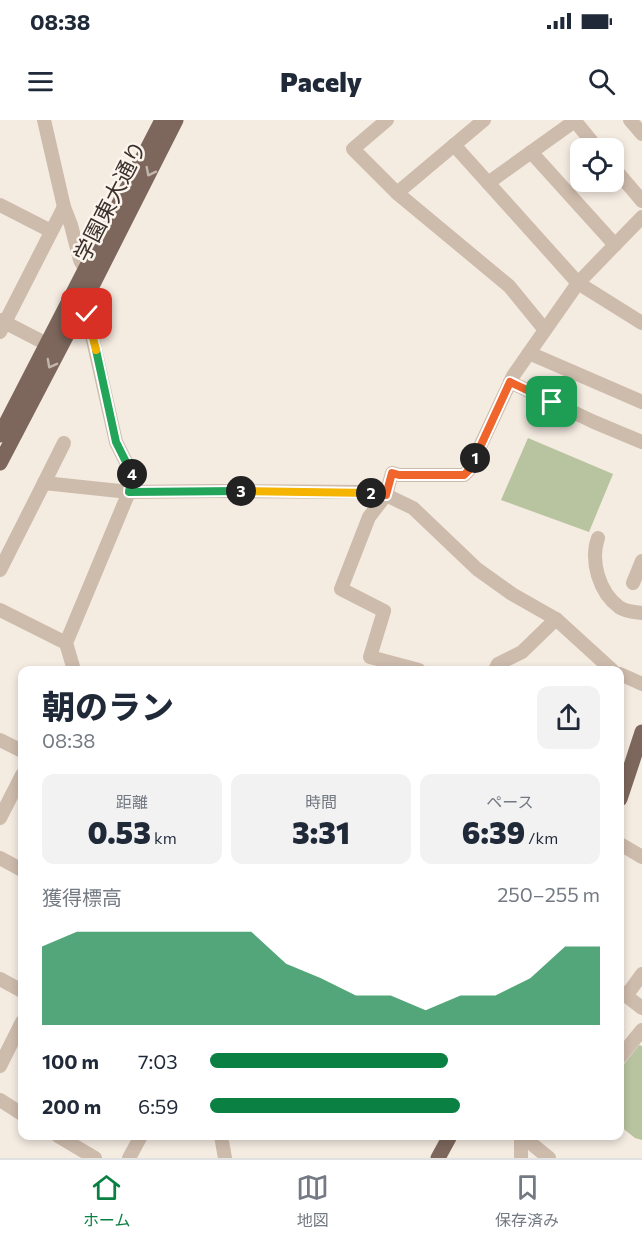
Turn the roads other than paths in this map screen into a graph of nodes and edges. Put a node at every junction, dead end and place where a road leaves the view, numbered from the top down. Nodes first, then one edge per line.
1 (44, 120) edge
2 (162, 120) edge
3 (176, 120) edge
4 (387, 120) edge
5 (630, 120) edge
6 (480, 121) edge
7 (575, 121) edge
8 (642, 134) edge
9 (589, 138) edge
10 (454, 145) junction
11 (531, 152) junction
12 (624, 180) edge
13 (488, 183) junction
14 (397, 193) junction
15 (642, 201) edge
16 (0, 205) edge
17 (64, 207) junction
18 (642, 217) edge
19 (51, 231) junction
20 (615, 245) junction
21 (86, 269) junction
22 (578, 284) junction
23 (81, 308) junction
24 (642, 323) edge
25 (2, 325) edge
26 (545, 330) junction
27 (39, 340) dead end
28 (529, 353) junction
29 (510, 382) junction
30 (642, 402) edge
31 (0, 435) edge
32 (642, 442) edge
33 (64, 443) dead end
34 (0, 463) edge
35 (44, 483) junction
36 (129, 492) junction
37 (386, 495) junction
38 (598, 538) dead end
39 (642, 561) edge
40 (0, 570) edge
41 (633, 583) dead end
42 (0, 610) edge
43 (642, 613) edge
44 (556, 619) junction
45 (66, 643) junction
46 (73, 666) edge
47 (404, 666) edge
48 (497, 666) edge
49 (608, 666) edge
50 (624, 676) edge
51 (642, 684) edge
52 (642, 733) edge
53 (0, 740) edge
54 (18, 750) edge
55 (18, 783) edge
56 (624, 784) edge
57 (0, 818) edge
58 (624, 846) edge
59 (642, 857) edge
60 (0, 858) edge
61 (18, 868) edge
62 (642, 974) edge
63 (0, 979) edge
64 (18, 989) edge
65 (624, 992) edge
66 (624, 994) edge
67 (642, 1008) edge
68 (18, 1030) edge
69 (642, 1030) edge
70 (624, 1052) edge
71 (0, 1066) edge
72 (0, 1100) edge
73 (18, 1111) edge
74 (65, 1140) edge
75 (139, 1140) edge
76 (221, 1140) edge
77 (448, 1140) edge
78 (521, 1140) edge
79 (526, 1140) edge
80 (95, 1158) edge
81 (129, 1158) edge
82 (225, 1158) edge
83 (438, 1158) edge
84 (521, 1158) edge
85 (549, 1158) edge

1 - 17 street
2 - 21 main road, 学園東大通り
3 -> 23 main road, 学園東大通り
4 - 14 street
5 - 8 street
6 - 10 street
7 - 9 street
7 - 11 street
10 - 13 street
10 - 14 street
11 - 13 street
11 - 20 street
12 - 15 street
13 - 22 street
14 - 26 street
16 - 19 street
17 - 19 street
17 - 21 street
18 - 20 street
19 - 25 street
20 - 22 street
21 - 31 main road, 学園東大通り
22 - 24 street
22 - 26 street
23 -> 34 main road, 学園東大通り
23 - 36 street
25 - 27 street
26 - 28 street
28 - 29 street
28 - 30 street
29 - 32 street
29 - 37 street
33 - 35 street
35 - 36 street
35 - 40 street
36 - 37 street
36 - 45 street
37 - 44 street
37 - 47 street
38 - 43 street
39 - 41 street
42 - 45 street
44 - 48 street
44 - 49 street
45 - 46 street
50 - 51 street
52 - 56 main road
53 - 54 street
55 - 57 street
58 - 59 street
60 - 61 street
62 - 65 street
63 - 64 street
66 - 67 street
68 - 71 street
69 - 70 street
72 - 73 street
74 - 80 street
75 - 81 street
76 - 82 street
77 - 83 main road
78 - 84 street
79 - 85 street

